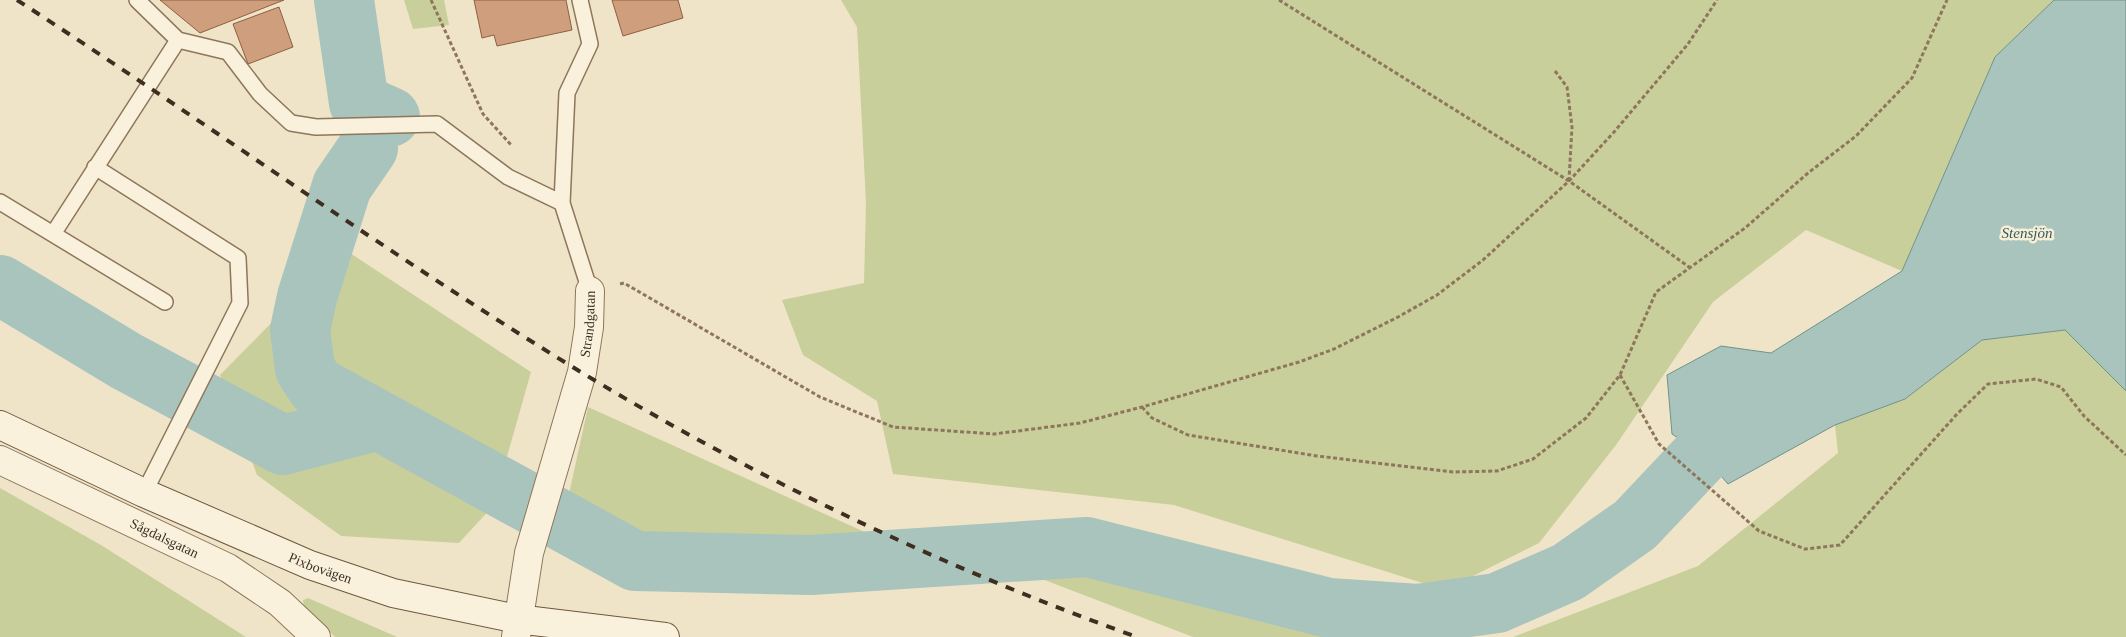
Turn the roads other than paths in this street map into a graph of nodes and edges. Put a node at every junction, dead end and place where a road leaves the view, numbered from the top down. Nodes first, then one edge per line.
1 (137, 0) edge
2 (580, 0) edge
3 (178, 40) junction
4 (95, 168) junction
5 (0, 202) edge
6 (562, 203) junction
7 (53, 234) junction
8 (590, 291) joint
9 (165, 302) dead end
10 (0, 425) edge
11 (0, 460) edge
12 (144, 493) junction
13 (516, 628) edge
14 (316, 637) edge
15 (665, 637) edge

1 - 3 lane
2 - 6 lane, Strandgatan
3 - 4 lane
3 - 6 lane
4 - 7 lane
4 - 12 lane
5 - 7 lane
6 - 8 lane, Strandgatan
7 - 9 lane
8 - 13 street, Strandgatan
10 - 12 street, Pixbovägen
11 - 14 street, Sågdalsgatan
12 - 13 street, Pixbovägen
13 - 15 street, Pixbovägen

